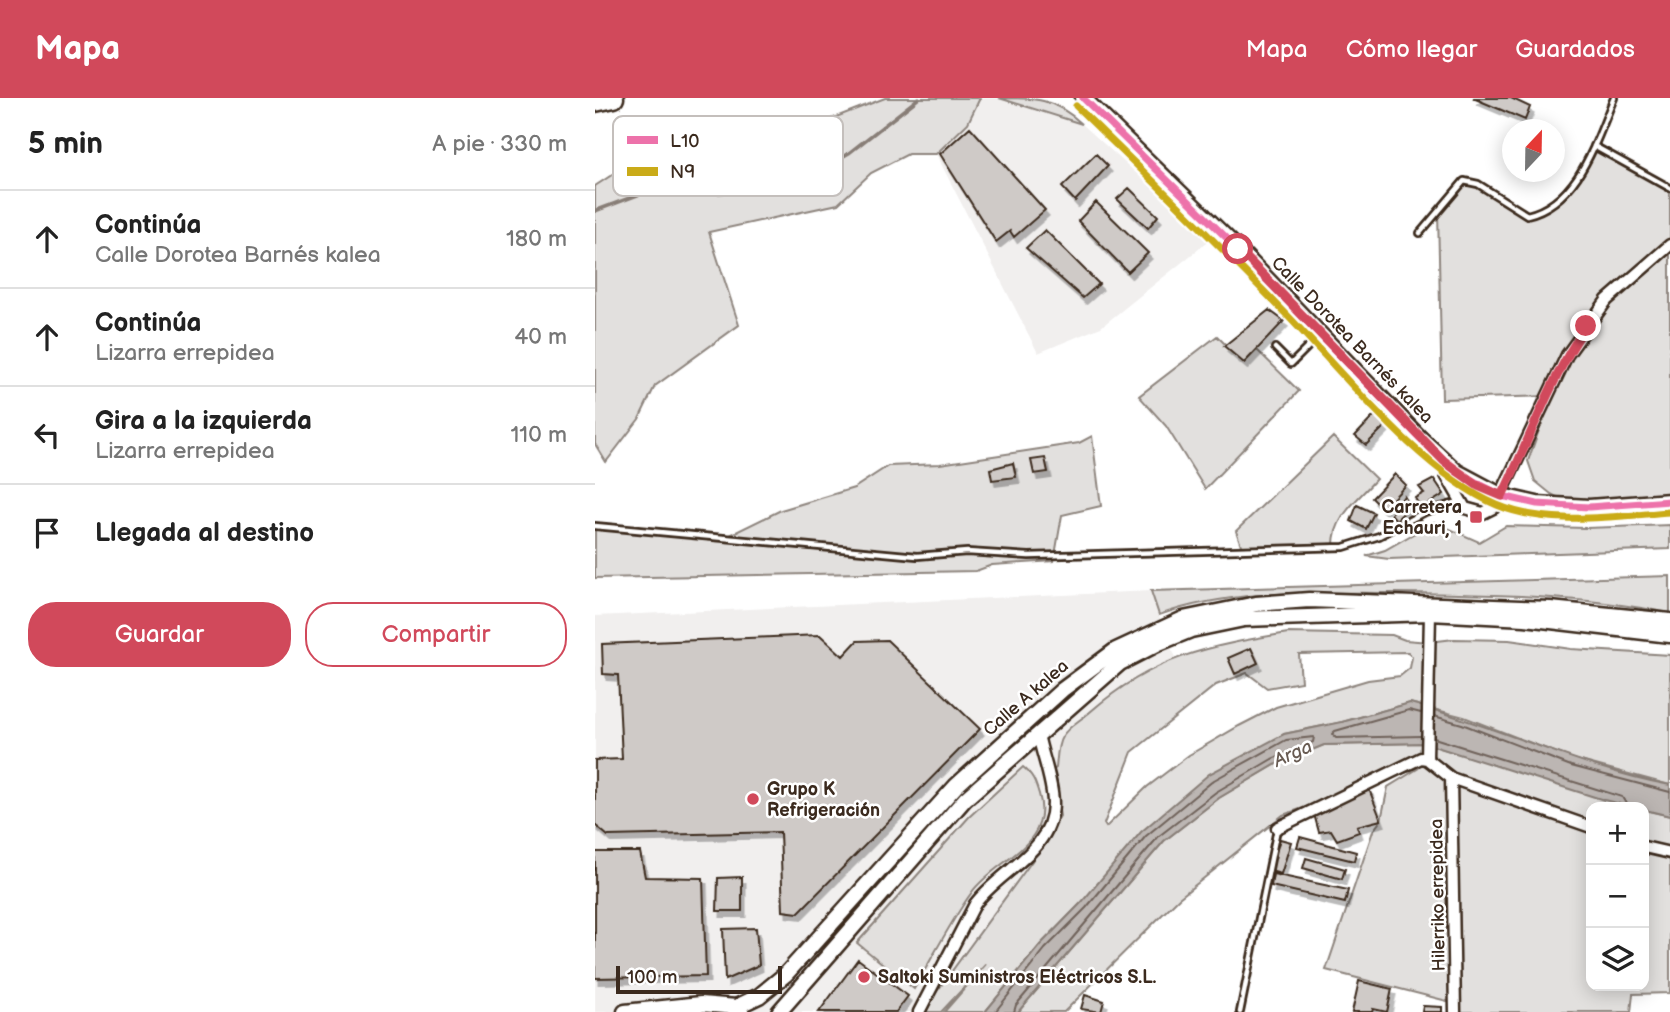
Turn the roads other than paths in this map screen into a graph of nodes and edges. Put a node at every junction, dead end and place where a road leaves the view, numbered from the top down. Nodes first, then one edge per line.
1 (614, 98) edge
2 (1083, 98) edge
3 (1614, 98) edge
4 (595, 102) edge
5 (1594, 146) junction
6 (1670, 188) edge
7 (1420, 233) dead end
8 (1670, 245) edge
9 (1321, 334) junction
10 (1275, 348) dead end
11 (1444, 461) junction
12 (1502, 496) junction
13 (1670, 501) edge
14 (1459, 502) junction
15 (595, 526) edge
16 (1431, 608) junction
17 (1670, 621) edge
18 (1670, 635) edge
19 (1038, 734) junction
20 (1427, 754) junction
21 (1451, 778) junction
22 (1586, 825) edge
23 (1277, 828) joint
24 (1649, 848) edge
25 (1670, 853) edge
26 (695, 1008) edge
27 (739, 1009) edge
28 (625, 1012) edge
29 (779, 1012) edge
30 (919, 1012) edge
31 (1240, 1012) edge
32 (1455, 1012) edge

1 - 4 highway
2 - 9 main road, Calle Dorotea Barnés kalea
3 - 5 lane
5 - 6 lane
5 - 7 lane
8 - 12 street
9 - 10 lane
9 - 11 main road, Calle Dorotea Barnés kalea
11 - 12 main road, Calle Dorotea Barnés kalea
11 - 14 street
12 - 13 main road, Calle Dorotea Barnés kalea
12 - 14 street
14 - 15 lane
16 - 17 main road
16 - 18 main road
16 - 19 main road, Calle A kalea
16 - 20 street
16 - 27 main road, Calle A kalea
19 - 29 main road, Calle A kalea
19 - 30 street
20 - 21 street
20 - 23 street
21 - 22 street
21 - 32 street, Hilerriko errepidea
23 - 31 lane
24 - 25 street
26 - 27 main road
26 - 28 main road

